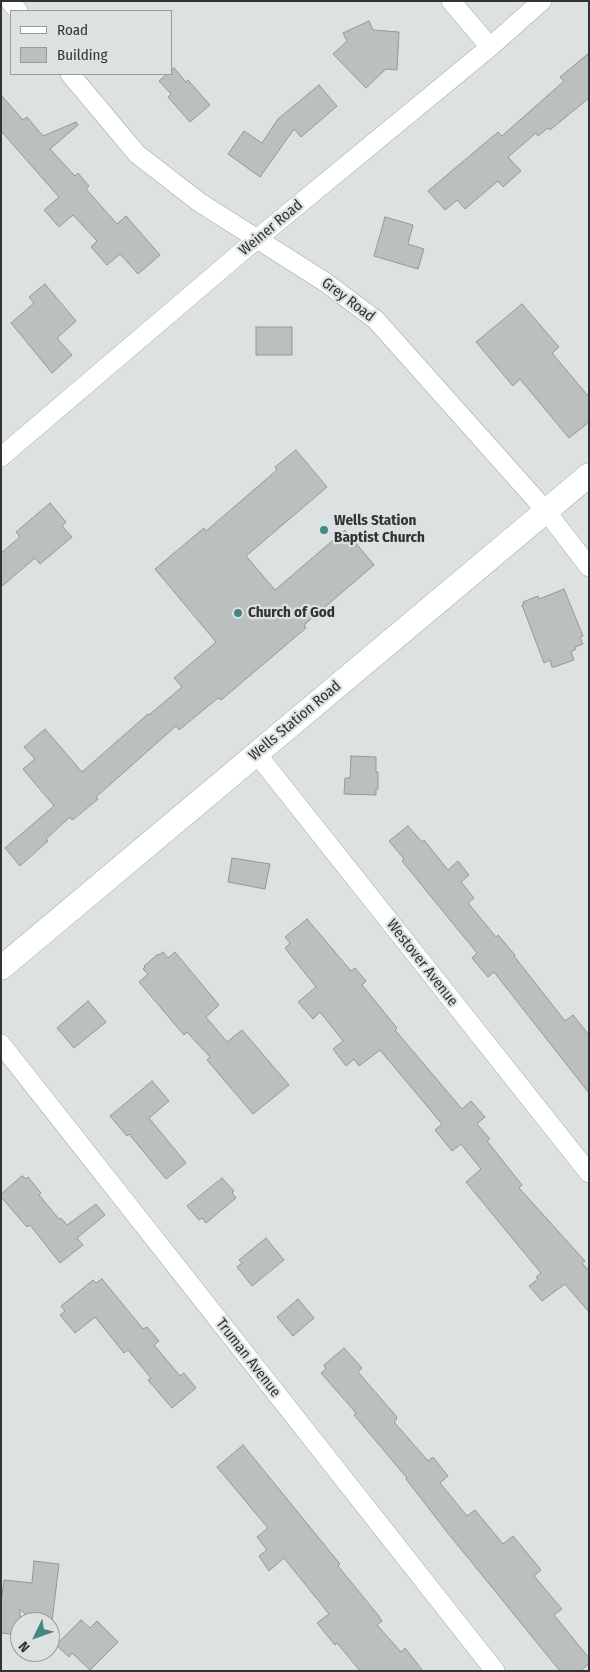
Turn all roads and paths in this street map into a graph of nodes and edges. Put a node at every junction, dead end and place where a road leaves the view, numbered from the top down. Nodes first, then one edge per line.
1 (451, 1) edge
2 (542, 1) edge
3 (490, 47) junction
4 (71, 75) edge
5 (258, 238) junction
6 (1, 457) edge
7 (589, 475) edge
8 (546, 511) junction
9 (589, 567) edge
10 (256, 754) junction
11 (1, 968) edge
12 (1, 1044) edge
13 (589, 1173) edge
14 (495, 1671) edge

1 - 3 street
2 - 3 street, Weiner Road
3 - 5 street, Weiner Road
4 - 5 street, Grey Road
5 - 6 street, Weiner Road
5 - 8 street, Grey Road
7 - 8 street, Wells Station Road
8 - 9 street, Grey Road
8 - 10 street, Wells Station Road
10 - 11 street, Wells Station Road
10 - 13 street, Westover Avenue
12 - 14 street, Truman Avenue

